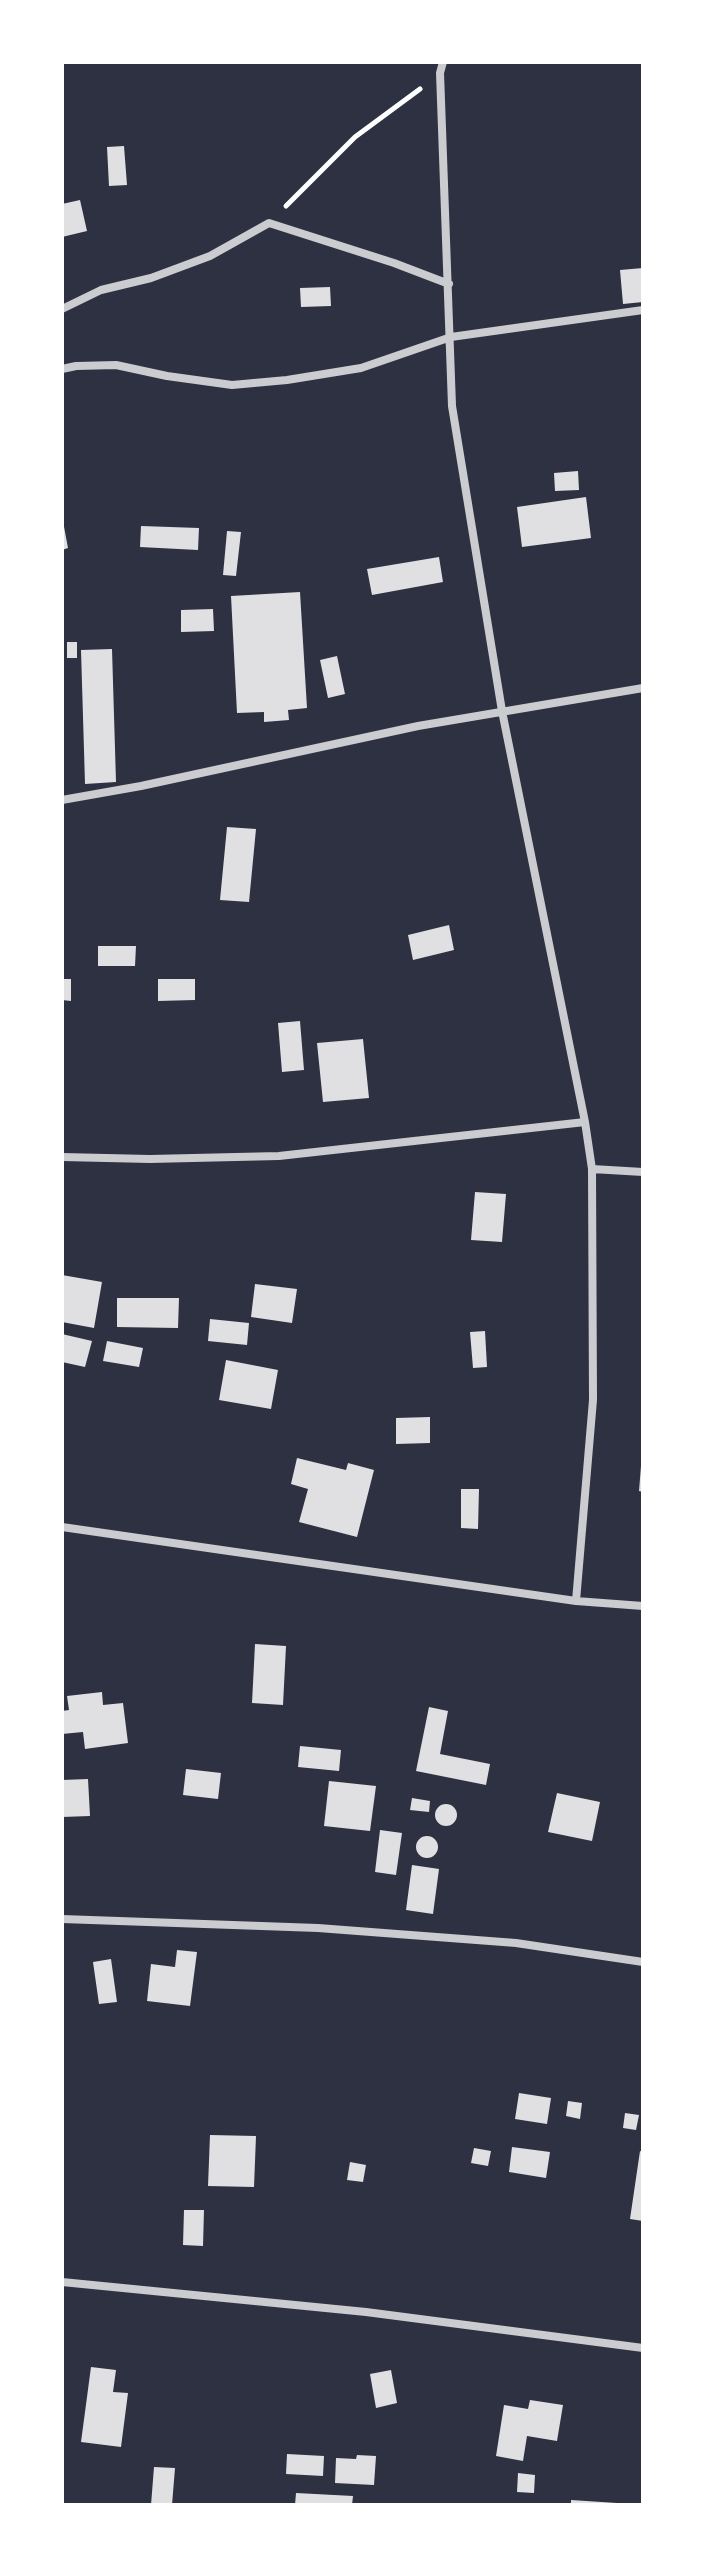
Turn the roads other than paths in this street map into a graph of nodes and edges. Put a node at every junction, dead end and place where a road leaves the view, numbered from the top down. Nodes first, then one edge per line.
1 (443, 62) edge
2 (449, 284) junction
3 (62, 309) edge
4 (643, 310) edge
5 (451, 337) junction
6 (62, 369) edge
7 (643, 688) edge
8 (502, 711) junction
9 (62, 800) edge
10 (585, 1122) junction
11 (62, 1157) edge
12 (592, 1169) junction
13 (643, 1172) edge
14 (62, 1527) edge
15 (576, 1601) junction
16 (643, 1606) edge
17 (62, 1919) edge
18 (643, 1962) edge
19 (62, 2282) edge
20 (643, 2348) edge

1 - 2 street
2 - 3 street
2 - 5 street
4 - 5 street
5 - 6 street
5 - 8 street
7 - 8 street
8 - 9 street
8 - 10 street
10 - 11 street
10 - 12 street
12 - 13 street
12 - 15 street
14 - 15 street
15 - 16 street
17 - 18 street
19 - 20 street

